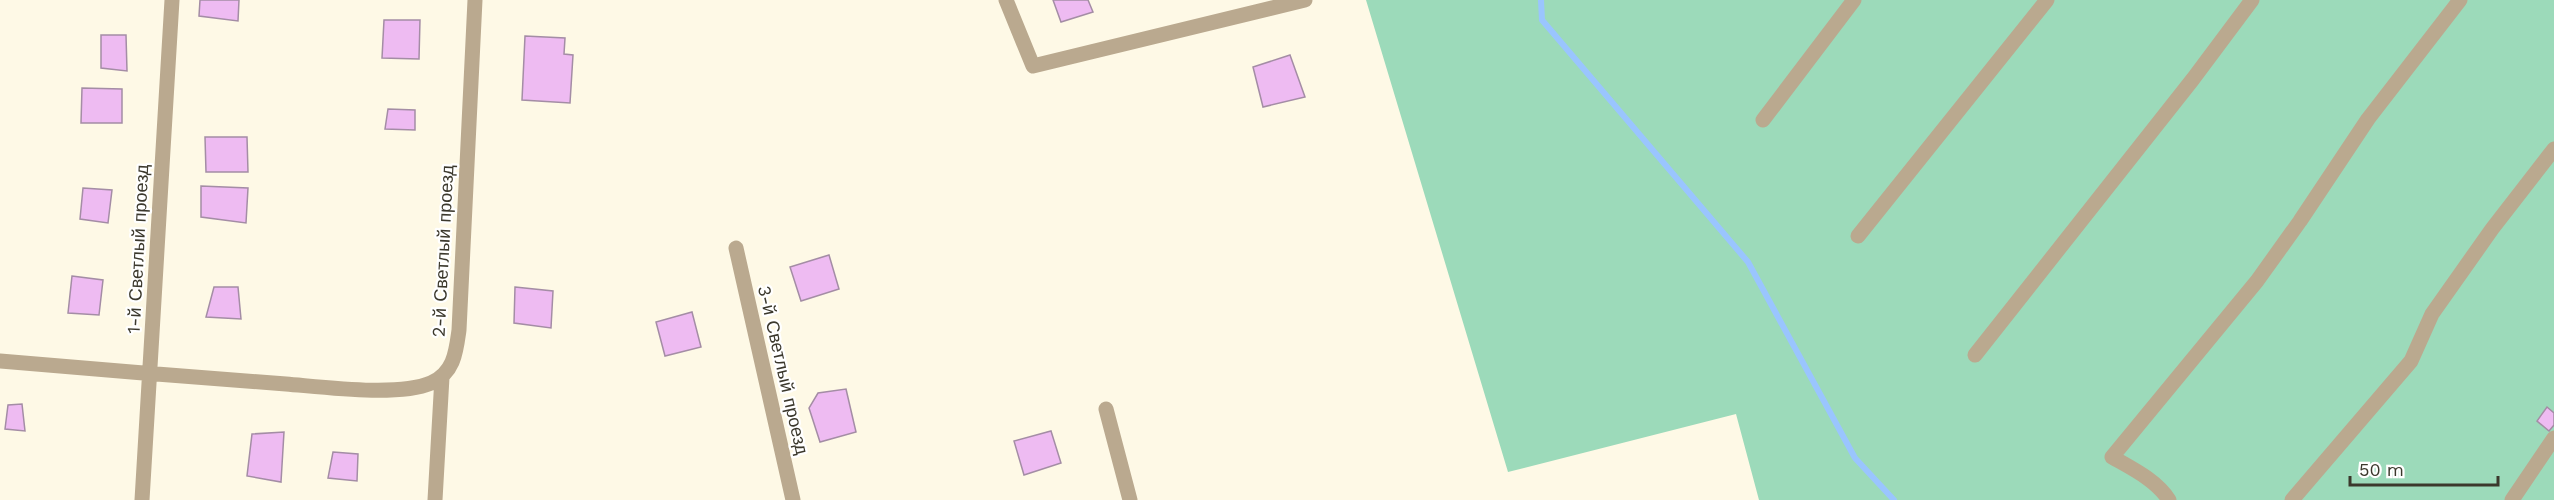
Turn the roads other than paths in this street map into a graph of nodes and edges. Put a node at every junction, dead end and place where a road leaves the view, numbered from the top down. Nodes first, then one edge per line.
1 (172, 0) edge
2 (475, 0) edge
3 (1006, 0) edge
4 (1305, 0) edge
5 (1854, 0) edge
6 (2047, 0) edge
7 (2252, 0) edge
8 (2460, 0) edge
9 (1763, 120) dead end
10 (2554, 148) edge
11 (1858, 236) dead end
12 (736, 248) dead end
13 (1975, 355) dead end
14 (0, 361) edge
15 (150, 373) junction
16 (442, 377) junction
17 (1106, 410) dead end
18 (2554, 438) edge
19 (142, 500) edge
20 (435, 500) edge
21 (793, 500) edge
22 (1130, 500) edge
23 (2169, 500) edge
24 (2292, 500) edge
25 (2512, 500) edge

1 - 15 street, 1-й Светлый проезд
2 - 16 street, 2-й Светлый проезд
3 - 4 street
5 - 9 street
6 - 11 street
7 - 13 street
8 - 23 street
10 - 24 street
12 - 21 street, 3-й Светлый проезд
14 - 15 street
15 - 16 street
15 - 19 street, 1-й Светлый проезд
16 - 20 street, 2-й Светлый проезд
17 - 22 street
18 - 25 street

